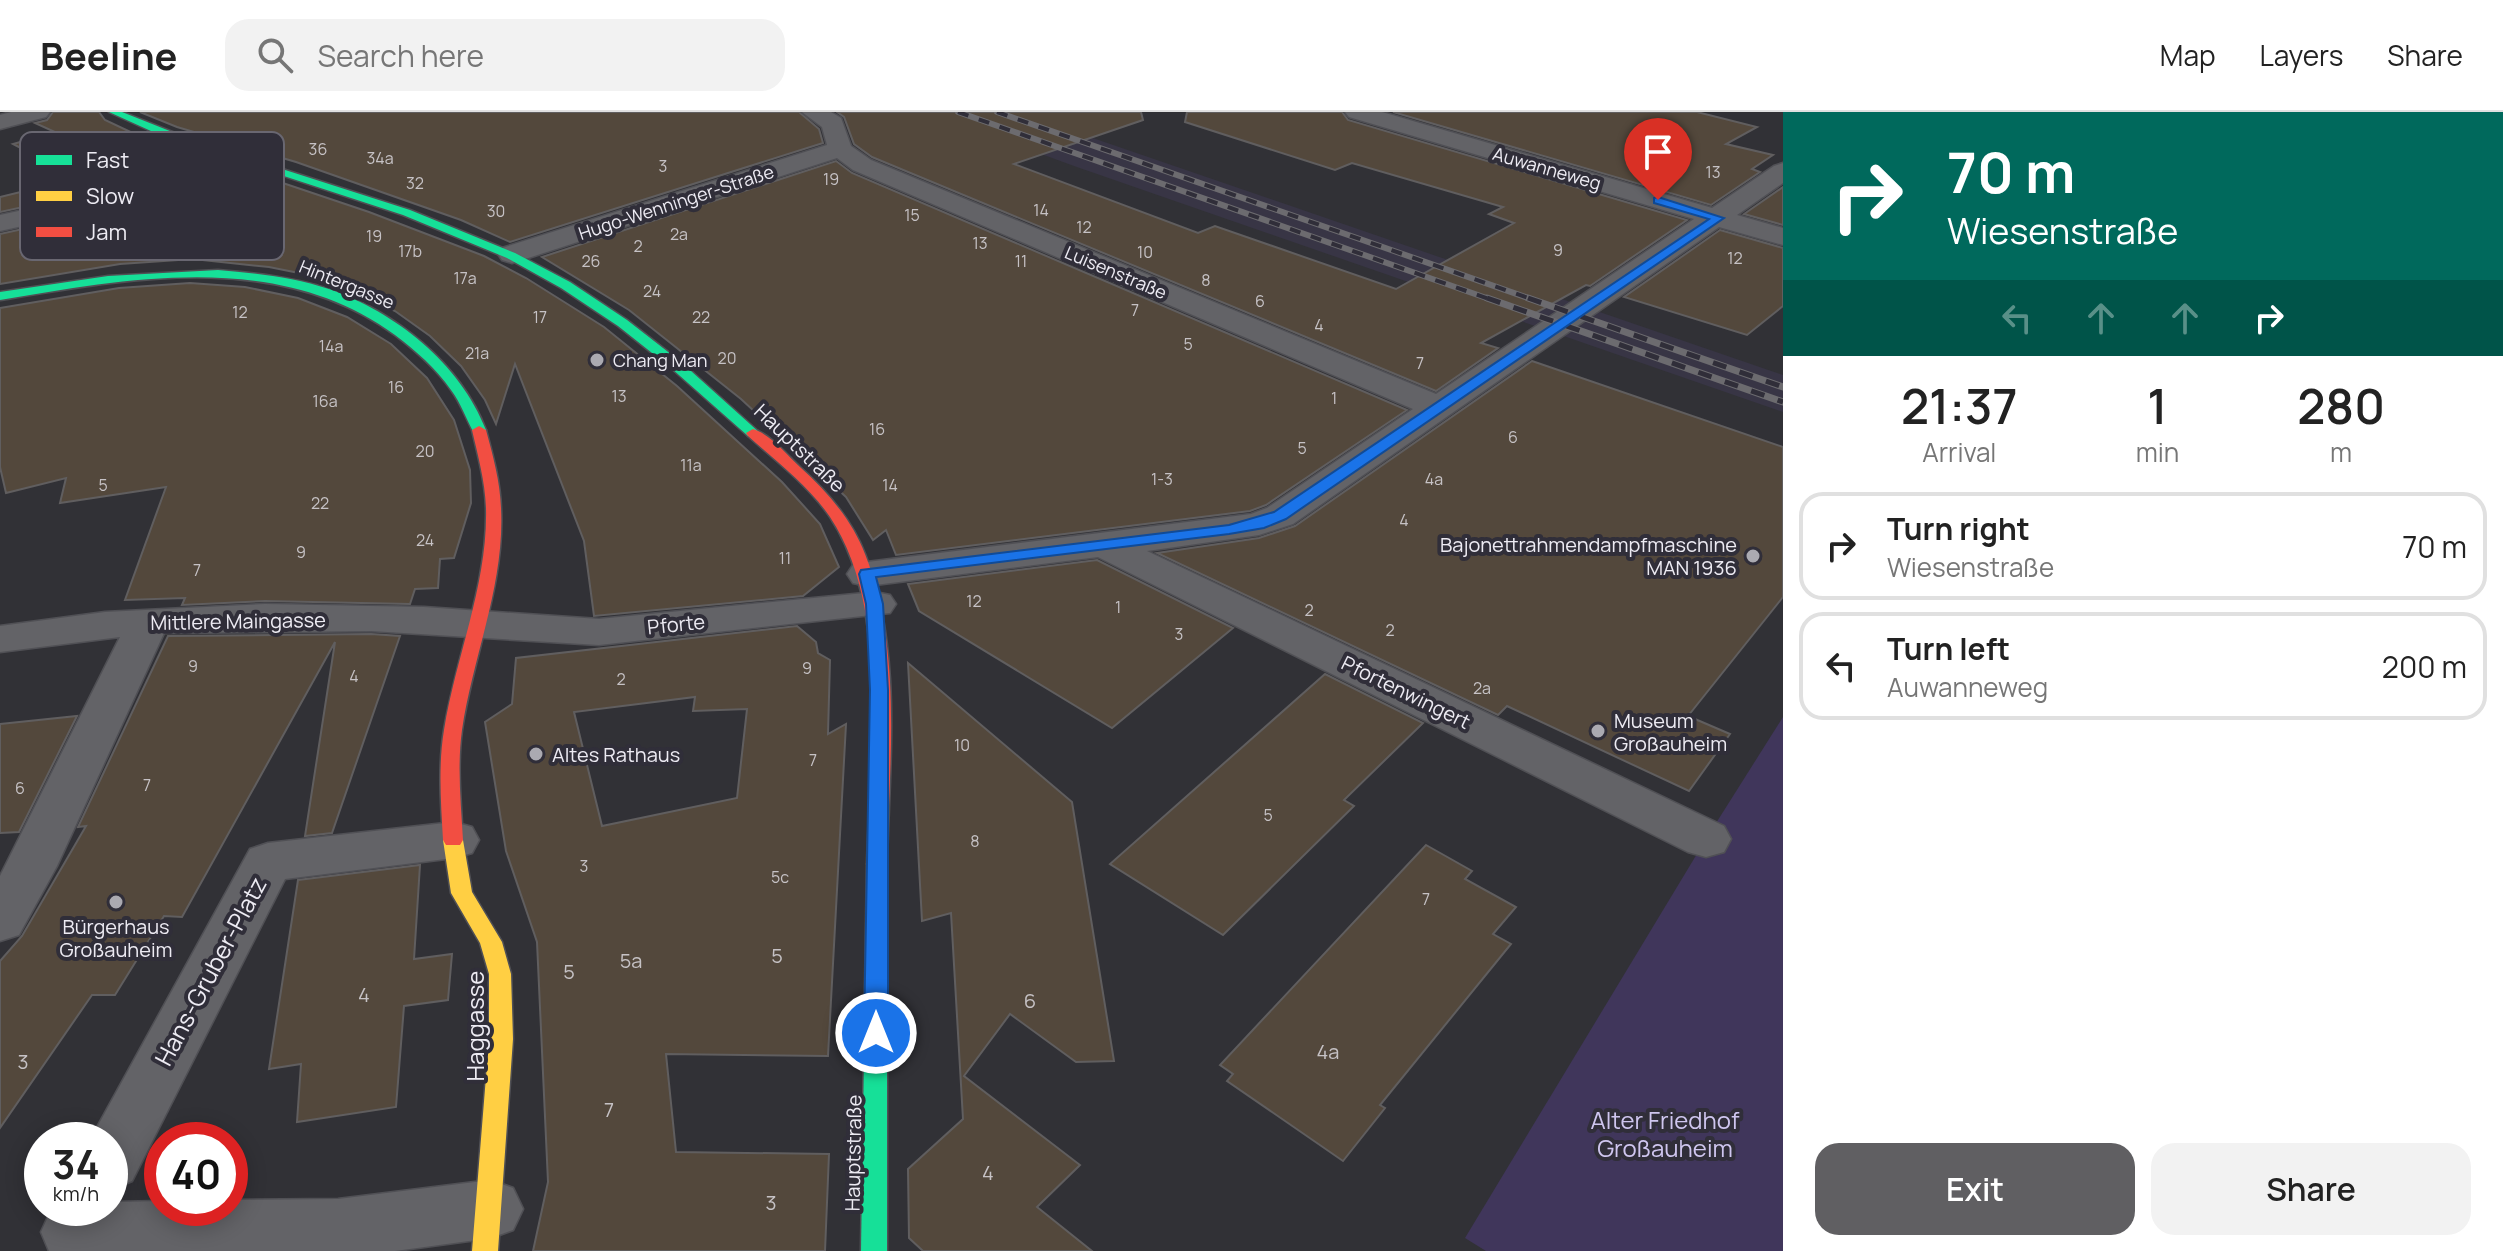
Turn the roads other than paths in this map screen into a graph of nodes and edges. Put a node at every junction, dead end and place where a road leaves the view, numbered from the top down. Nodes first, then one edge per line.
1 (38, 112) edge
2 (114, 112) edge
3 (814, 112) edge
4 (1357, 112) edge
5 (0, 122) edge
6 (164, 132) edge
7 (840, 149) junction
8 (284, 171) edge
9 (1783, 171) edge
10 (1718, 218) junction
11 (20, 219) edge
12 (0, 223) edge
13 (1783, 237) edge
14 (512, 254) junction
15 (0, 296) edge
16 (1440, 408) junction
17 (1106, 546) junction
18 (871, 589) junction
19 (148, 623) junction
20 (477, 623) junction
21 (0, 639) edge
22 (1706, 839) dead end
23 (454, 840) junction
24 (0, 921) edge
25 (128, 1128) edge
26 (76, 1226) edge
27 (488, 1230) edge
28 (874, 1251) edge

1 - 5 street
2 - 6 street, Hauptstraße
3 - 7 street, Luisenstraße
4 - 10 street, Auwanneweg
7 - 14 street, Hugo-Wenninger-Straße
7 - 16 street, Luisenstraße
8 - 14 street, Hauptstraße
9 - 10 street, Pforte
10 - 13 street, Auwanneweg
10 - 16 street, Pforte
11 - 12 street
14 - 18 street, Hauptstraße
15 - 20 street, Hintergasse
16 - 17 street, Pforte
17 - 18 street, Pforte
17 - 22 street, Pfortenwingert
18 - 20 street, Pforte
18 - 28 street, Hauptstraße
19 - 20 street, Mittlere Maingasse
19 - 21 street, Mittlere Maingasse
19 - 24 street
20 - 23 street, Haggasse
23 - 25 street, Hans-Gruber-Platz
23 - 27 street, Haggasse
26 - 27 street

